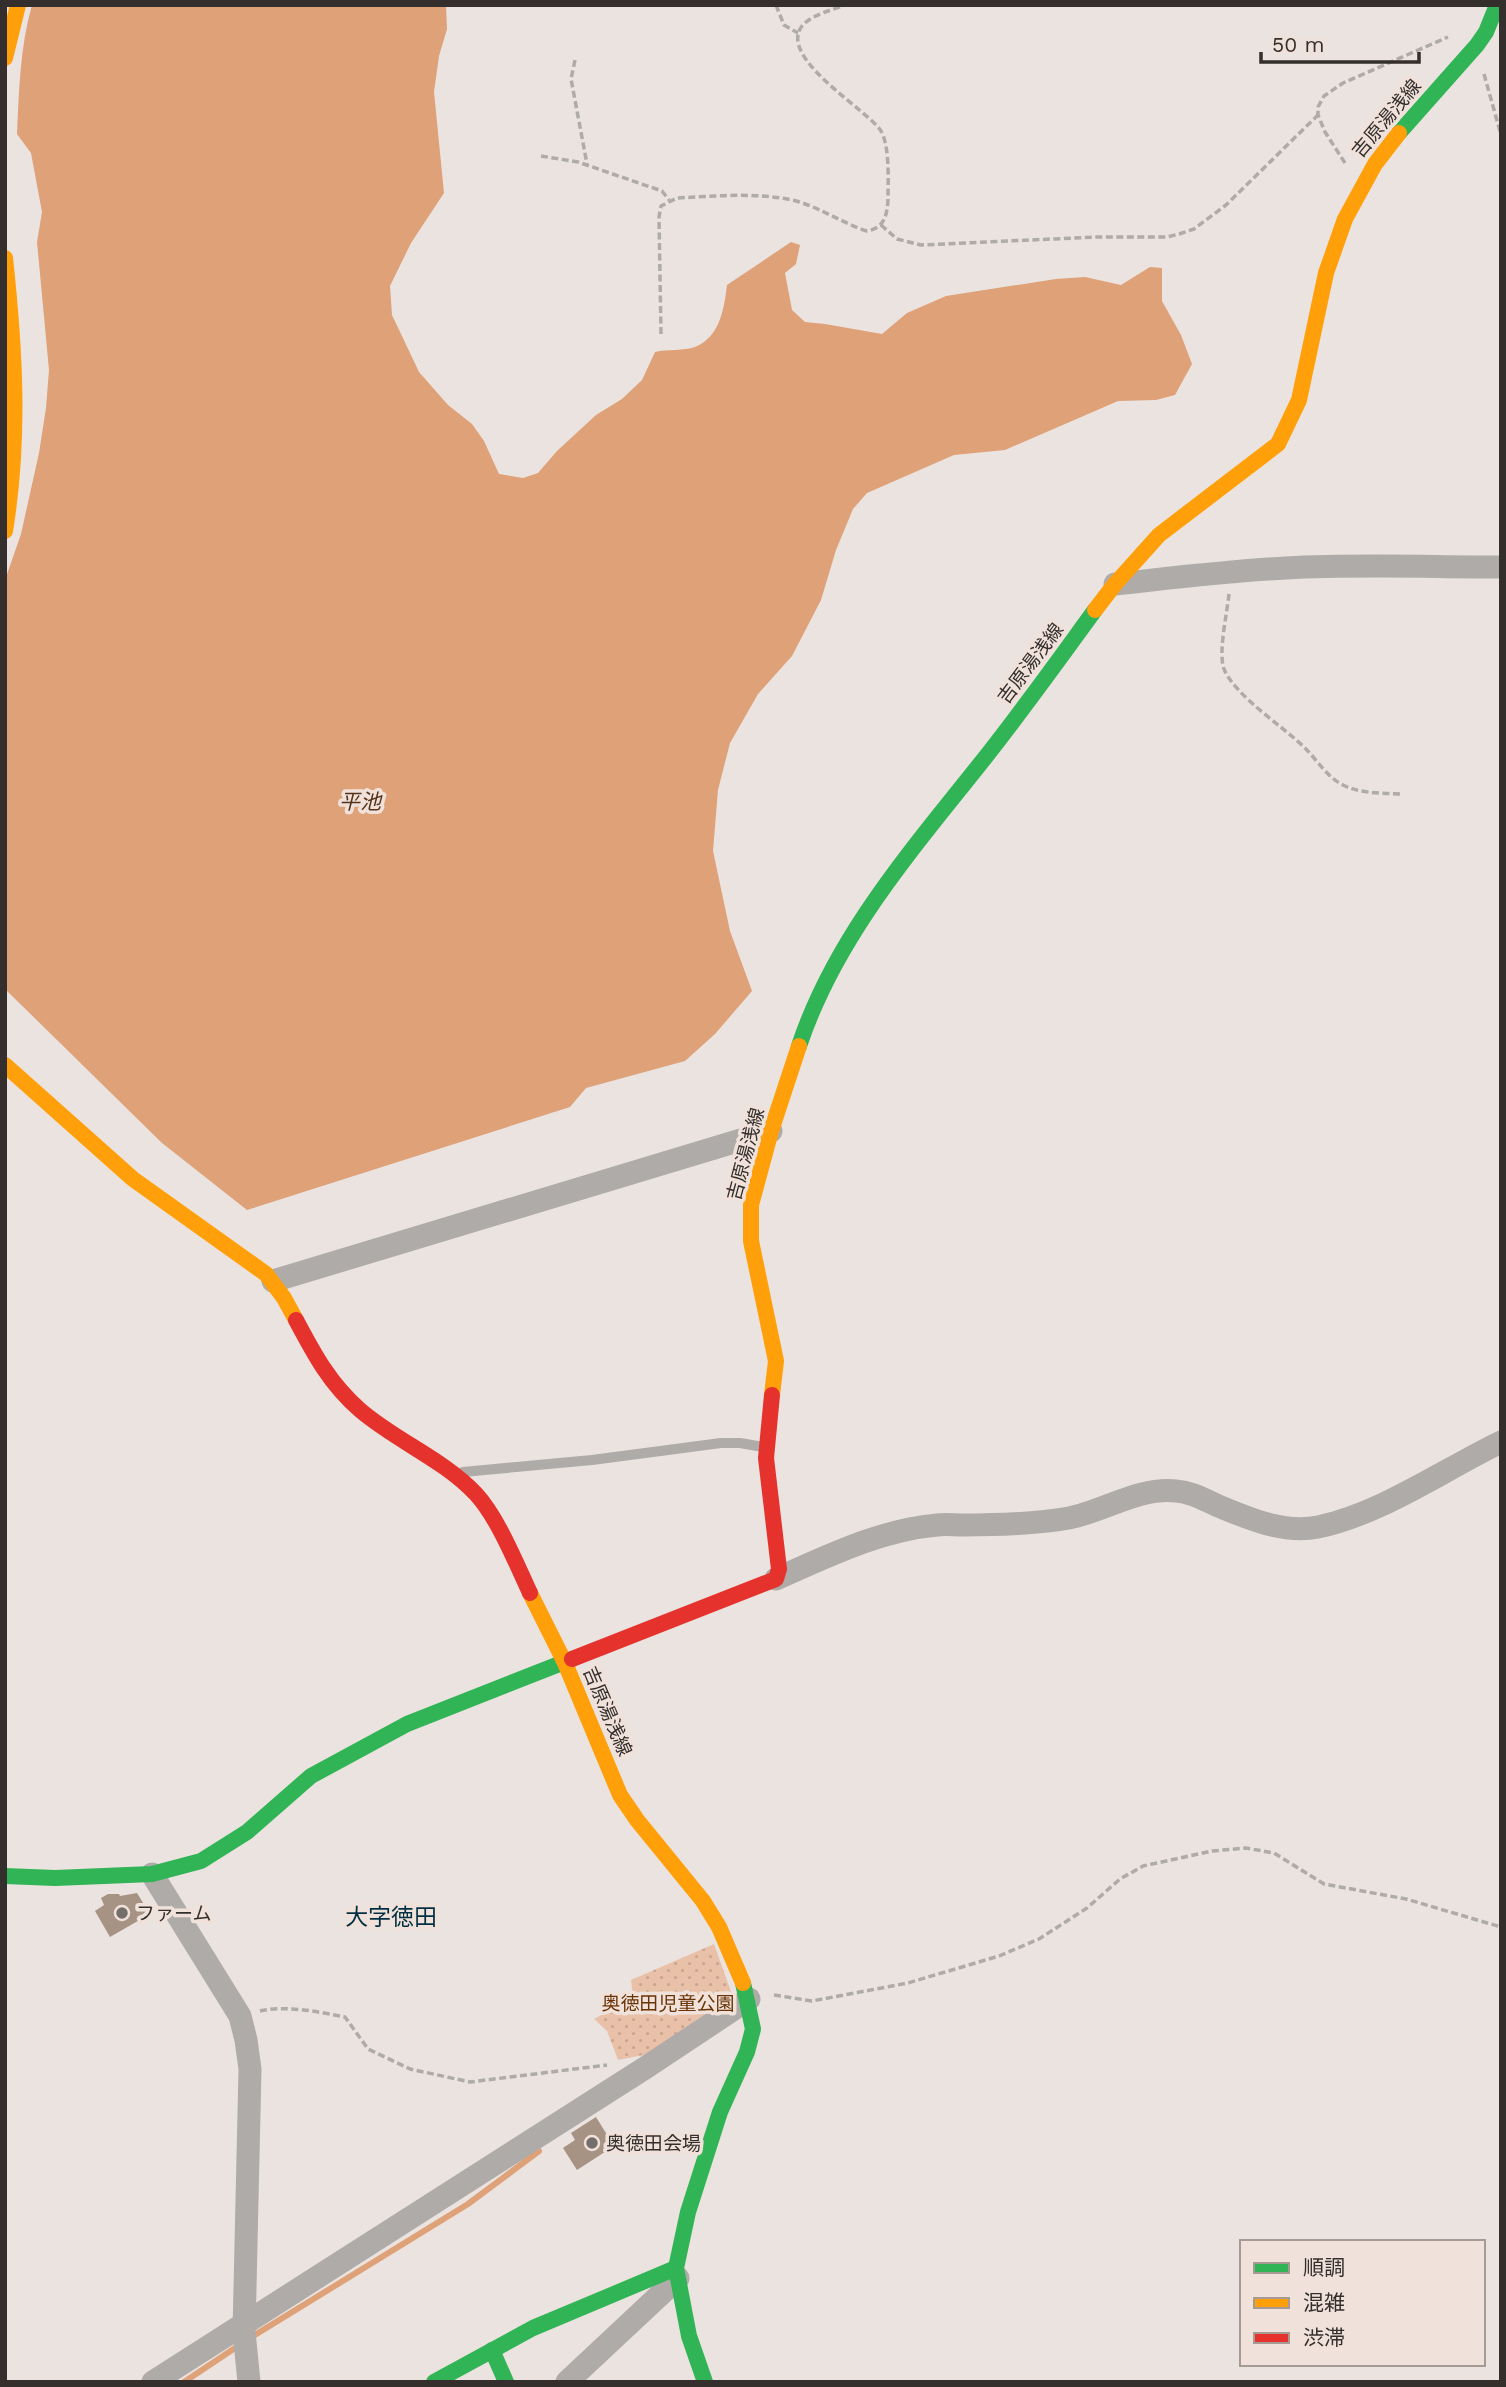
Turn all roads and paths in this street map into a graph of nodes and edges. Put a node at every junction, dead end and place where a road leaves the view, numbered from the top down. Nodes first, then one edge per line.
1 (18, 5) edge
2 (776, 5) edge
3 (845, 5) edge
4 (1497, 5) edge
5 (799, 33) junction
6 (1450, 36) dead end
7 (5, 58) edge
8 (575, 60) dead end
9 (1484, 77) dead end
10 (1318, 115) junction
11 (1501, 135) edge
12 (541, 156) dead end
13 (588, 165) junction
14 (1360, 184) junction
15 (669, 200) junction
16 (881, 225) junction
17 (5, 258) edge
18 (661, 334) dead end
19 (5, 531) edge
20 (1501, 567) edge
21 (1231, 571) junction
22 (1115, 584) junction
23 (1402, 794) dead end
24 (5, 1065) edge
25 (771, 1131) junction
26 (273, 1281) junction
27 (1501, 1442) edge
28 (766, 1447) junction
29 (453, 1473) junction
30 (776, 1579) junction
31 (565, 1664) junction
32 (152, 1874) junction
33 (5, 1875) edge
34 (1501, 1927) edge
35 (747, 1993) junction
36 (240, 2016) junction
37 (607, 2065) dead end
38 (677, 2273) junction
39 (244, 2324) junction
40 (492, 2350) junction
41 (153, 2382) edge
42 (248, 2382) edge
43 (434, 2382) edge
44 (506, 2382) edge
45 (566, 2382) edge
46 (705, 2382) edge

1 - 7 main road
2 - 5 path
3 - 5 path
4 - 14 main road, 吉原湯浅線
5 - 16 path
6 - 10 path
8 - 13 path
9 - 11 path
10 - 14 path
10 - 16 path
12 - 13 path
13 - 15 path
14 - 22 main road, 吉原湯浅線
15 - 16 path
15 - 18 path
17 - 19 main road
20 - 21 street
21 - 22 street
21 - 23 path
22 - 25 main road, 吉原湯浅線
24 - 26 main road
25 - 26 street
25 - 28 main road, 吉原湯浅線
26 - 29 main road
27 - 30 street
28 - 29 lane
28 - 30 main road, 吉原湯浅線
29 - 31 main road
30 - 31 main road, 吉原湯浅線
31 - 32 main road
31 - 35 main road, 吉原湯浅線
32 - 33 main road
32 - 36 street
34 - 35 path
35 - 38 main road, 吉原湯浅線
35 - 39 street
36 - 37 path
36 - 39 street
38 - 40 main road
38 - 45 street
38 - 46 main road, 吉原湯浅線
39 - 41 street
39 - 42 street
40 - 43 main road
40 - 44 main road

